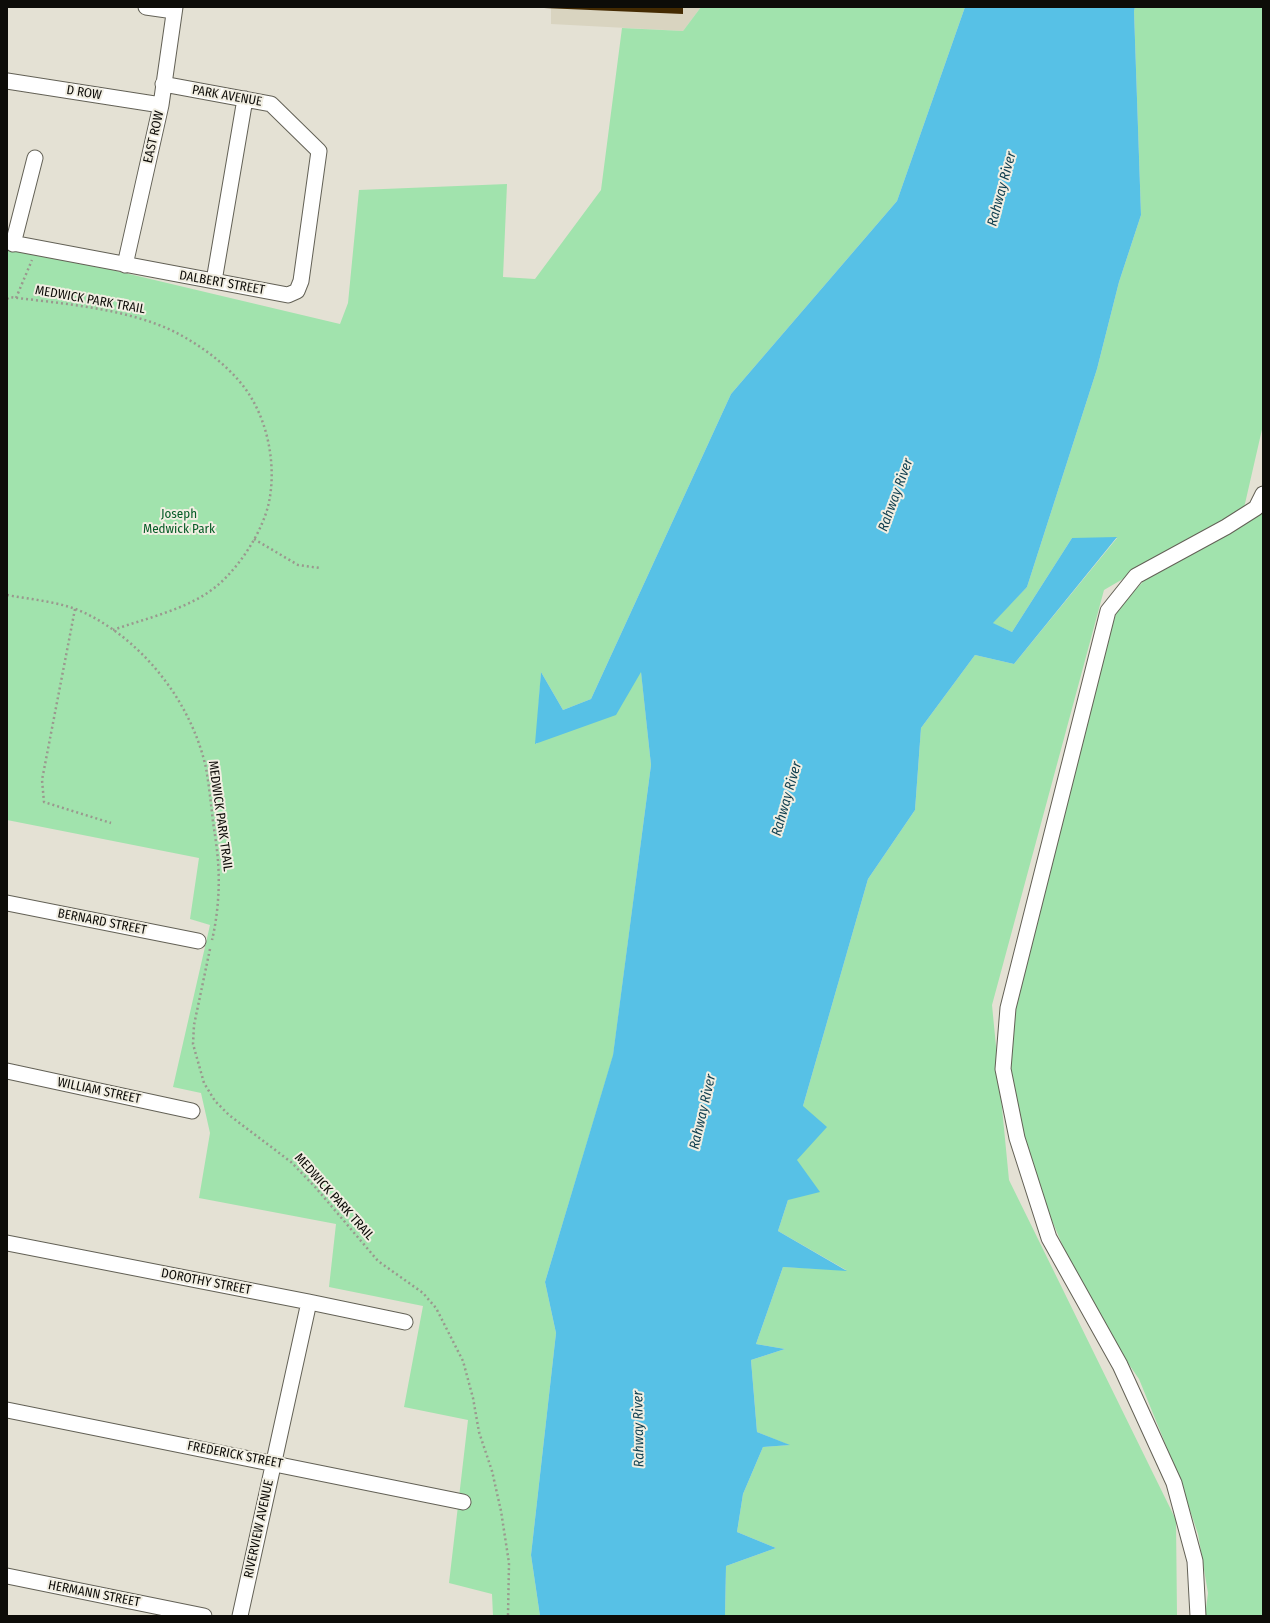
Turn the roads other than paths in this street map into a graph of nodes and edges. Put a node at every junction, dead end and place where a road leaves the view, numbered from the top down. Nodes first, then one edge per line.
1 (146, 7) edge
2 (175, 9) edge
3 (7, 80) edge
4 (163, 84) junction
5 (246, 99) junction
6 (161, 105) junction
7 (319, 151) joint
8 (35, 158) dead end
9 (10, 243) edge
10 (125, 265) junction
11 (214, 281) junction
12 (1263, 494) edge
13 (7, 903) edge
14 (207, 944) road end
15 (7, 1072) edge
16 (192, 1111) dead end
17 (7, 1243) edge
18 (309, 1302) junction
19 (404, 1322) dead end
20 (7, 1410) edge
21 (273, 1463) junction
22 (463, 1502) dead end
23 (7, 1576) edge
24 (204, 1616) edge
25 (240, 1616) edge
26 (1198, 1616) edge

1 - 2 street
2 - 4 street, EAST ROW
3 - 6 street, D ROW
4 - 5 street, PARK AVENUE
4 - 6 street, EAST ROW
5 - 7 street, PARK AVENUE
5 - 11 street
6 - 10 street, EAST ROW
7 - 11 street, DALBERT STREET
8 - 9 street
9 - 10 street, DALBERT STREET
10 - 11 street, DALBERT STREET
12 - 26 street
13 - 14 street, BERNARD STREET
15 - 16 street, WILLIAM STREET
17 - 18 street, DOROTHY STREET
18 - 19 street, DOROTHY STREET
18 - 21 street, RIVERVIEW AVENUE
20 - 21 street, FREDERICK STREET
21 - 22 street, FREDERICK STREET
21 - 25 street, RIVERVIEW AVENUE
23 - 24 street, HERMANN STREET

